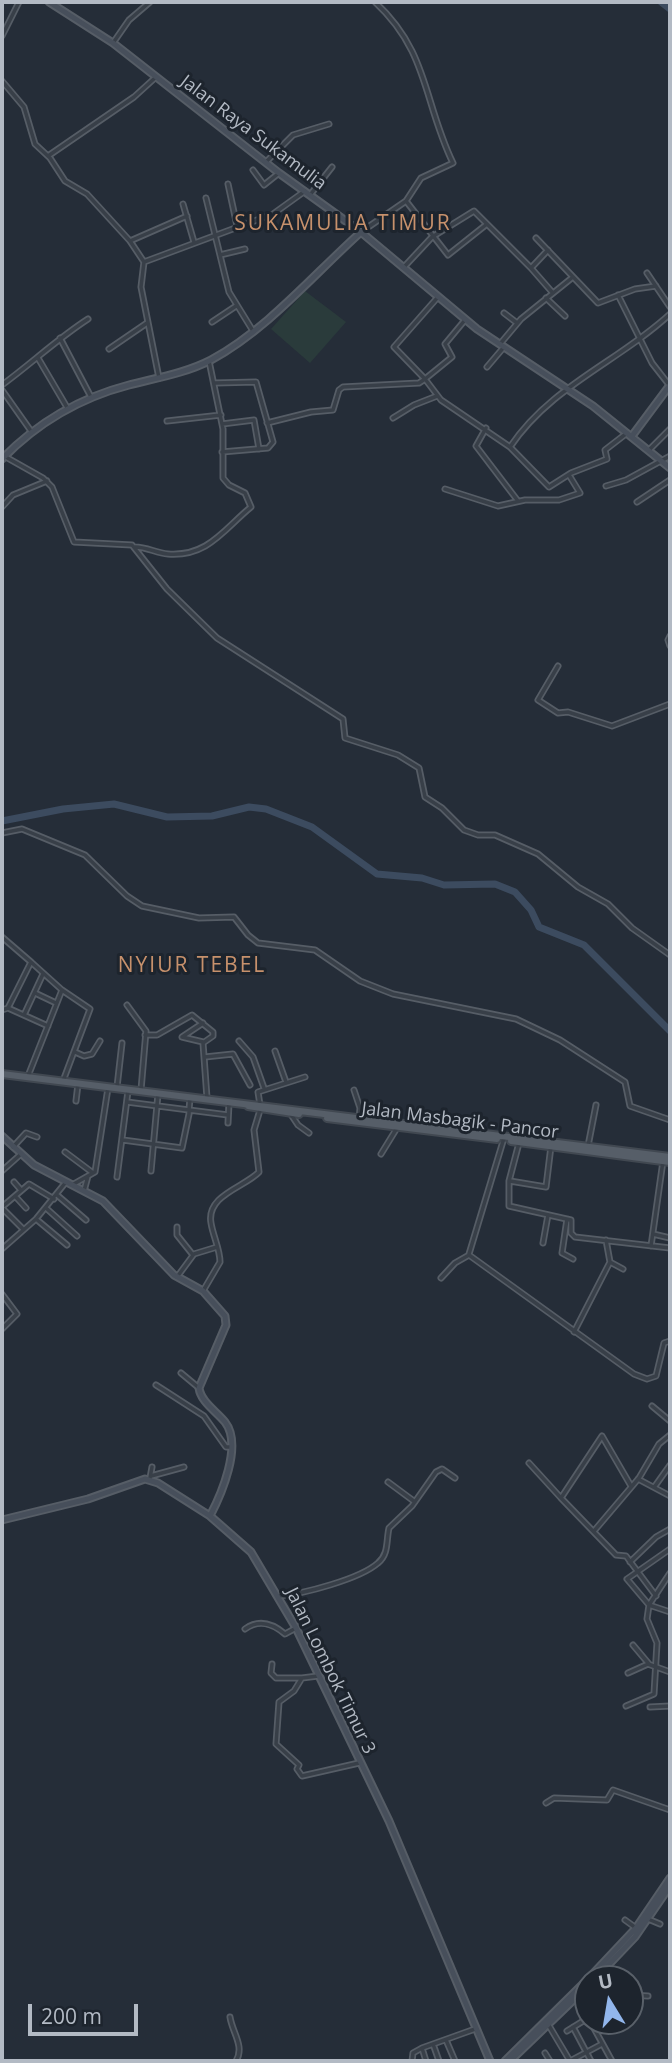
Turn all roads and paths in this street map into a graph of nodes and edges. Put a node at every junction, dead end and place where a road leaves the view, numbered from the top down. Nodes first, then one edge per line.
1 (19, 2) edge
2 (49, 2) edge
3 (150, 2) edge
4 (375, 2) edge
5 (2, 36) edge
6 (113, 43) junction
7 (156, 77) junction
8 (2, 81) edge
9 (329, 124) dead end
10 (48, 156) junction
11 (266, 162) junction
12 (332, 167) dead end
13 (253, 170) dead end
14 (279, 173) junction
15 (228, 184) dead end
16 (307, 193) junction
17 (206, 198) dead end
18 (406, 201) junction
19 (183, 204) dead end
20 (187, 216) junction
21 (487, 224) junction
22 (237, 226) junction
23 (361, 232) junction
24 (215, 233) junction
25 (432, 237) junction
26 (536, 237) dead end
27 (130, 241) junction
28 (194, 242) junction
29 (244, 249) dead end
30 (548, 250) junction
31 (220, 256) junction
32 (144, 262) junction
33 (404, 267) junction
34 (531, 268) junction
35 (647, 273) dead end
36 (573, 277) junction
37 (656, 286) junction
38 (552, 292) junction
39 (618, 295) junction
40 (438, 297) junction
41 (546, 298) junction
42 (236, 306) junction
43 (670, 307) edge
44 (504, 313) dead end
45 (670, 314) edge
46 (565, 316) dead end
47 (88, 318) dead end
48 (465, 320) junction
49 (212, 322) dead end
50 (147, 323) junction
51 (517, 323) junction
52 (253, 331) junction
53 (60, 338) junction
54 (640, 339) junction
55 (502, 346) junction
56 (109, 349) dead end
57 (38, 358) junction
58 (209, 361) junction
59 (487, 367) dead end
60 (159, 378) junction
61 (425, 379) junction
62 (214, 383) junction
63 (2, 385) edge
64 (670, 385) edge
65 (565, 387) junction
66 (2, 390) edge
67 (437, 396) junction
68 (91, 397) junction
69 (68, 409) junction
70 (220, 415) junction
71 (265, 418) junction
72 (393, 418) dead end
73 (254, 420) junction
74 (167, 421) dead end
75 (267, 423) junction
76 (222, 424) junction
77 (486, 428) junction
78 (670, 429) edge
79 (31, 431) junction
80 (630, 435) junction
81 (510, 447) junction
82 (259, 449) junction
83 (649, 450) junction
84 (222, 452) junction
85 (670, 456) edge
86 (3, 457) edge
87 (661, 460) junction
88 (670, 468) edge
89 (569, 475) junction
90 (670, 480) edge
91 (47, 481) junction
92 (606, 486) dead end
93 (444, 489) dead end
94 (518, 501) junction
95 (637, 502) dead end
96 (2, 507) edge
97 (135, 547) junction
98 (670, 636) edge
99 (670, 646) edge
100 (558, 666) dead end
101 (670, 704) edge
102 (2, 833) edge
103 (2, 937) edge
104 (670, 956) edge
105 (31, 962) junction
106 (43, 974) junction
107 (62, 990) junction
108 (34, 993) junction
109 (57, 1003) junction
110 (127, 1005) dead end
111 (8, 1008) junction
112 (2, 1010) edge
113 (24, 1015) junction
114 (203, 1023) junction
115 (48, 1026) junction
116 (145, 1035) junction
117 (100, 1041) dead end
118 (239, 1041) dead end
119 (203, 1042) junction
120 (122, 1043) dead end
121 (275, 1051) dead end
122 (75, 1052) junction
123 (205, 1057) junction
124 (2, 1074) edge
125 (306, 1077) dead end
126 (27, 1078) junction
127 (63, 1082) junction
128 (286, 1082) junction
129 (78, 1084) junction
130 (250, 1085) dead end
131 (108, 1088) junction
132 (264, 1088) junction
133 (117, 1089) junction
134 (354, 1090) dead end
135 (128, 1091) junction
136 (141, 1092) junction
137 (158, 1094) junction
138 (190, 1098) junction
139 (207, 1100) junction
140 (76, 1101) dead end
141 (127, 1102) junction
142 (229, 1103) junction
143 (157, 1105) junction
144 (596, 1105) dead end
145 (260, 1108) junction
146 (189, 1110) junction
147 (290, 1113) junction
148 (228, 1115) junction
149 (359, 1119) junction
150 (670, 1120) edge
151 (228, 1123) dead end
152 (398, 1127) junction
153 (424, 1127) junction
154 (309, 1133) dead end
155 (2, 1136) edge
156 (37, 1137) dead end
157 (504, 1138) junction
158 (123, 1139) junction
159 (519, 1142) junction
160 (153, 1145) junction
161 (551, 1146) junction
162 (588, 1146) junction
163 (13, 1147) junction
164 (65, 1152) dead end
165 (21, 1154) junction
166 (381, 1154) dead end
167 (668, 1160) edge
168 (2, 1171) edge
169 (151, 1171) dead end
170 (91, 1175) junction
171 (117, 1177) dead end
172 (509, 1181) junction
173 (14, 1182) dead end
174 (69, 1184) junction
175 (21, 1190) junction
176 (84, 1191) junction
177 (15, 1196) junction
178 (55, 1197) junction
179 (2, 1208) edge
180 (26, 1208) dead end
181 (46, 1208) junction
182 (548, 1215) junction
183 (36, 1219) junction
184 (566, 1219) junction
185 (86, 1220) dead end
186 (177, 1227) dead end
187 (23, 1230) junction
188 (653, 1234) junction
189 (77, 1236) dead end
190 (670, 1238) edge
191 (606, 1240) junction
192 (543, 1243) dead end
193 (67, 1245) dead end
194 (651, 1245) junction
195 (217, 1247) junction
196 (670, 1248) edge
197 (2, 1249) edge
198 (193, 1255) junction
199 (469, 1255) junction
200 (573, 1259) dead end
201 (610, 1262) junction
202 (623, 1269) dead end
203 (177, 1277) junction
204 (441, 1278) dead end
205 (202, 1291) junction
206 (2, 1294) edge
207 (2, 1329) edge
208 (575, 1332) junction
209 (670, 1341) edge
210 (181, 1373) dead end
211 (156, 1385) dead end
212 (199, 1388) junction
213 (652, 1406) dead end
214 (670, 1421) edge
215 (670, 1435) edge
216 (230, 1447) junction
217 (529, 1464) dead end
218 (670, 1465) edge
219 (152, 1467) dead end
220 (184, 1467) dead end
221 (150, 1478) junction
222 (455, 1478) dead end
223 (638, 1479) junction
224 (388, 1482) dead end
225 (632, 1486) junction
226 (655, 1487) junction
227 (670, 1495) edge
228 (561, 1498) junction
229 (415, 1502) junction
230 (209, 1516) junction
231 (2, 1520) edge
232 (670, 1529) edge
233 (594, 1531) junction
234 (670, 1549) edge
235 (630, 1562) junction
236 (638, 1573) junction
237 (670, 1573) edge
238 (279, 1596) junction
239 (656, 1596) junction
240 (649, 1605) junction
241 (670, 1612) edge
242 (296, 1628) junction
243 (245, 1629) dead end
244 (633, 1645) dead end
245 (272, 1664) dead end
246 (649, 1664) junction
247 (657, 1668) junction
248 (628, 1672) dead end
249 (670, 1672) edge
250 (318, 1676) junction
251 (302, 1678) junction
252 (626, 1706) dead end
253 (670, 1706) edge
254 (650, 1707) dead end
255 (359, 1763) junction
256 (546, 1802) dead end
257 (670, 1810) edge
258 (670, 1878) edge
259 (670, 1886) edge
260 (652, 1908) junction
261 (648, 1919) junction
262 (625, 1920) dead end
263 (660, 1924) dead end
264 (636, 1928) junction
265 (604, 1965) edge
266 (607, 1965) edge
267 (574, 1996) edge
268 (644, 1996) edge
269 (648, 1996) dead end
270 (574, 1997) edge
271 (230, 2017) dead end
272 (548, 2024) junction
273 (573, 2027) joint
274 (475, 2029) junction
275 (567, 2031) dead end
276 (597, 2035) edge
277 (446, 2040) junction
278 (602, 2043) junction
279 (433, 2044) junction
280 (422, 2048) junction
281 (586, 2052) junction
282 (545, 2053) dead end
283 (236, 2061) edge
284 (412, 2061) edge
285 (426, 2061) edge
286 (439, 2061) edge
287 (455, 2061) edge
288 (490, 2061) edge
289 (505, 2061) edge
290 (510, 2061) edge
291 (550, 2061) edge
292 (570, 2061) edge
293 (591, 2061) edge
294 (612, 2061) edge

1 - 5 street
2 - 6 street, Jalan Raya Sukamulia
3 - 6 street
4 - 18 street
6 - 7 street, Jalan Raya Sukamulia
7 - 10 street
7 - 11 street, Jalan Raya Sukamulia
8 - 10 street
9 - 11 street
10 - 27 street
11 - 14 street, Jalan Raya Sukamulia
12 - 16 street
13 - 14 street
14 - 16 street, Jalan Raya Sukamulia
15 - 22 street
16 - 22 street
16 - 23 street, Jalan Raya Sukamulia
17 - 24 street
18 - 23 street
18 - 25 street
19 - 20 street
20 - 27 street
20 - 28 street
21 - 25 street
21 - 25 street
21 - 34 street
22 - 24 street
23 - 33 street, Jalan Raya Sukamulia
23 - 52 street
24 - 28 street
24 - 31 street
25 - 33 street
26 - 30 street
27 - 32 street
28 - 32 street
29 - 31 street
30 - 34 street
30 - 36 street
31 - 42 street
32 - 50 street
33 - 40 street, Jalan Raya Sukamulia
34 - 38 street
35 - 37 street
36 - 38 street
36 - 39 street
37 - 39 street
37 - 43 street
38 - 41 street
39 - 54 street
40 - 48 street, Jalan Raya Sukamulia
40 - 61 street
41 - 46 street
41 - 51 street
42 - 49 street
42 - 52 street
44 - 51 street
45 - 54 street
47 - 53 street
48 - 55 street, Jalan Raya Sukamulia
48 - 61 street
50 - 56 street
50 - 60 street
51 - 55 street
52 - 58 street
53 - 57 street
53 - 68 street
54 - 64 street
54 - 65 street
55 - 59 street
55 - 65 street, Jalan Raya Sukamulia
57 - 63 street
57 - 69 street
58 - 60 street
58 - 62 street
60 - 68 street
61 - 67 street
61 - 75 street
62 - 70 street
62 - 71 street
64 - 80 street
65 - 80 street, Jalan Raya Sukamulia
65 - 81 street
66 - 79 street
67 - 72 street
67 - 77 street
68 - 69 street
69 - 79 street
70 - 74 street
70 - 76 street
71 - 73 street
71 - 75 street
73 - 76 street
73 - 82 street
75 - 82 street
76 - 84 street
77 - 81 street
77 - 94 street
78 - 83 street
79 - 86 street
80 - 83 street, Jalan Raya Sukamulia
80 - 89 street
81 - 89 street
82 - 84 street
83 - 87 street, Jalan Raya Sukamulia
84 - 97 street
85 - 87 street
86 - 91 street
87 - 88 street, Jalan Raya Sukamulia
87 - 92 street
89 - 94 street
90 - 95 street
91 - 96 street
91 - 97 street
93 - 94 street
97 - 104 street
98 - 99 street
100 - 101 street
102 - 150 street
103 - 105 street
105 - 106 street
105 - 111 street
106 - 107 street
106 - 108 street
107 - 109 street
107 - 122 street
108 - 109 street
108 - 113 street
109 - 115 street
110 - 116 street
111 - 112 street
111 - 113 street
113 - 115 street
114 - 116 street
114 - 119 street
114 - 119 street
115 - 126 street
116 - 136 street
117 - 122 street
118 - 132 street
119 - 123 street
120 - 133 street
121 - 128 street
122 - 127 street
123 - 130 street
123 - 139 street
124 - 126 main road, Jalan Masbagik - Pancor
125 - 128 street
126 - 127 main road, Jalan Masbagik - Pancor
127 - 129 main road, Jalan Masbagik - Pancor
128 - 132 street
129 - 131 main road, Jalan Masbagik - Pancor
129 - 140 street
131 - 133 main road, Jalan Masbagik - Pancor
131 - 170 street
132 - 145 street
133 - 135 main road, Jalan Masbagik - Pancor
134 - 149 street
135 - 136 main road, Jalan Masbagik - Pancor
135 - 141 street
136 - 137 main road, Jalan Masbagik - Pancor
137 - 138 main road, Jalan Masbagik - Pancor
137 - 143 street
138 - 139 main road, Jalan Masbagik - Pancor
138 - 146 street
139 - 142 main road, Jalan Masbagik - Pancor
141 - 143 street
141 - 158 street
142 - 145 main road, Jalan Masbagik - Pancor
142 - 148 street
143 - 146 street
143 - 160 street
144 - 162 street
145 - 147 main road, Jalan Masbagik - Pancor
145 - 149 main road, Jalan Masbagik - Pancor
145 - 195 street
146 - 148 street
146 - 160 street
147 - 149 main road, Jalan Masbagik - Pancor
147 - 154 street
148 - 151 street
149 - 152 main road, Jalan Masbagik - Pancor
149 - 153 main road, Jalan Masbagik - Pancor
152 - 153 main road, Jalan Masbagik - Pancor
152 - 166 street
153 - 157 main road, Jalan Masbagik - Pancor
155 - 163 street
156 - 163 street
157 - 159 main road, Jalan Masbagik - Pancor
157 - 162 main road, Jalan Masbagik - Pancor
157 - 199 street
158 - 160 street
158 - 171 street
159 - 161 main road, Jalan Masbagik - Pancor
159 - 172 street
160 - 169 street
161 - 167 main road, Jalan Masbagik - Pancor
161 - 172 street
162 - 167 main road, Jalan Masbagik - Pancor
163 - 165 street
164 - 170 street
165 - 168 street
165 - 174 street
167 - 188 street
170 - 174 street
170 - 176 street
172 - 182 street
173 - 175 street
174 - 176 street
174 - 178 street
175 - 177 street
175 - 178 street
176 - 203 street
177 - 179 street
177 - 180 street
178 - 181 street
178 - 185 street
179 - 187 street
181 - 183 street
181 - 189 street
182 - 184 street
182 - 192 street
183 - 187 street
183 - 193 street
184 - 191 street
184 - 200 street
186 - 198 street
187 - 197 street
188 - 190 street
188 - 194 street
191 - 194 street
191 - 201 street
194 - 196 street
195 - 198 street
195 - 205 street
198 - 203 street
199 - 204 street
199 - 208 street
201 - 202 street
201 - 208 street
203 - 205 street
205 - 212 street
206 - 207 street
208 - 209 street
210 - 212 street
211 - 216 street
212 - 216 street
213 - 214 street
215 - 223 street
216 - 230 street
217 - 228 street
218 - 226 street
219 - 221 street
220 - 221 street
221 - 230 street, Jalan Lombok Timur 3
221 - 231 street
222 - 229 street
223 - 225 street
223 - 226 street
224 - 229 street
225 - 228 street
225 - 233 street
226 - 227 street
228 - 233 street
229 - 238 street
230 - 238 street, Jalan Lombok Timur 3
232 - 235 street
233 - 235 street
234 - 236 street
235 - 236 street
236 - 239 street
236 - 240 street
237 - 239 street
238 - 242 street, Jalan Lombok Timur 3
239 - 240 street
240 - 241 street
240 - 247 street
242 - 243 street
242 - 250 street, Jalan Lombok Timur 3
244 - 246 street
245 - 251 street
246 - 247 street
246 - 248 street
247 - 249 street
247 - 252 street
250 - 251 street
250 - 255 street, Jalan Lombok Timur 3
251 - 255 street
253 - 254 street
255 - 274 street, Jalan Lombok Timur 3
256 - 257 street
258 - 260 street
259 - 260 street
260 - 261 street
260 - 264 street
261 - 263 street
261 - 266 street
262 - 264 street
264 - 265 street
267 - 289 street
268 - 269 street
270 - 272 street
271 - 283 street
272 - 290 street
272 - 292 street
273 - 275 street
273 - 281 street
274 - 277 street
274 - 288 street, Jalan Lombok Timur 3
276 - 278 street
277 - 279 street
277 - 287 street
278 - 281 street
278 - 294 street
279 - 280 street
279 - 286 street
280 - 284 street
280 - 285 street
281 - 292 street
281 - 293 street
282 - 291 street

